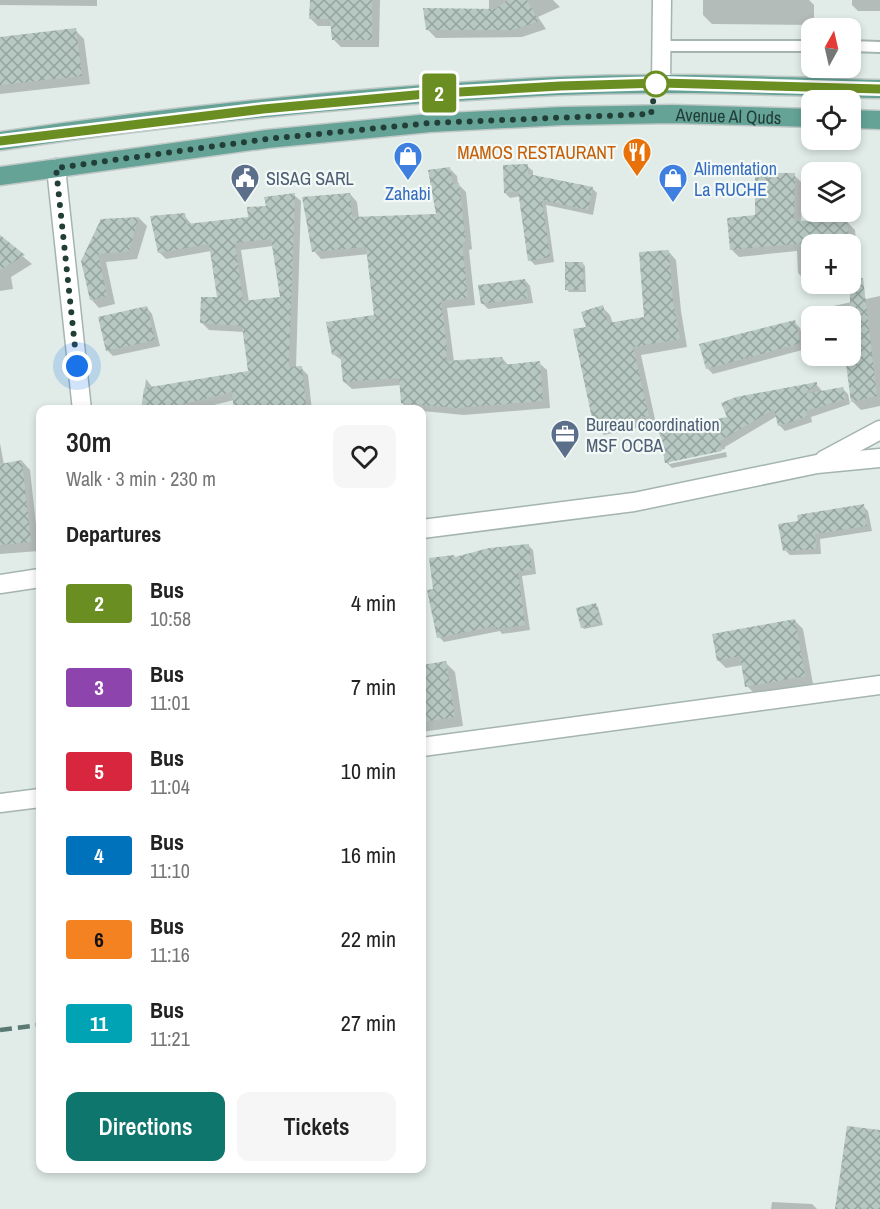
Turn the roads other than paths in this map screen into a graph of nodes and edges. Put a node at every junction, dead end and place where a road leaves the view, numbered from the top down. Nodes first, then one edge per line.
1 (662, 0) edge
2 (801, 45) edge
3 (662, 46) junction
4 (861, 46) edge
5 (880, 47) edge
6 (661, 83) junction
7 (880, 89) edge
8 (801, 118) edge
9 (861, 119) edge
10 (880, 120) edge
11 (0, 141) edge
12 (56, 168) junction
13 (0, 176) edge
14 (81, 405) edge
15 (880, 430) edge
16 (880, 458) edge
17 (817, 464) junction
18 (426, 528) edge
19 (36, 579) edge
20 (0, 584) edge
21 (880, 685) edge
22 (426, 746) edge
23 (36, 798) edge
24 (0, 803) edge

1 - 3 street
2 - 3 lane
3 - 6 street
4 - 5 lane
6 - 7 main road, Avenue Al Quds
6 - 11 main road, Avenue Al Quds
8 - 12 main road, Avenue Al Quds
9 - 10 main road
12 - 13 main road, Avenue Al Quds
12 - 14 street
15 - 17 street
16 - 17 street
17 - 18 street
19 - 20 street
21 - 22 street
23 - 24 street

